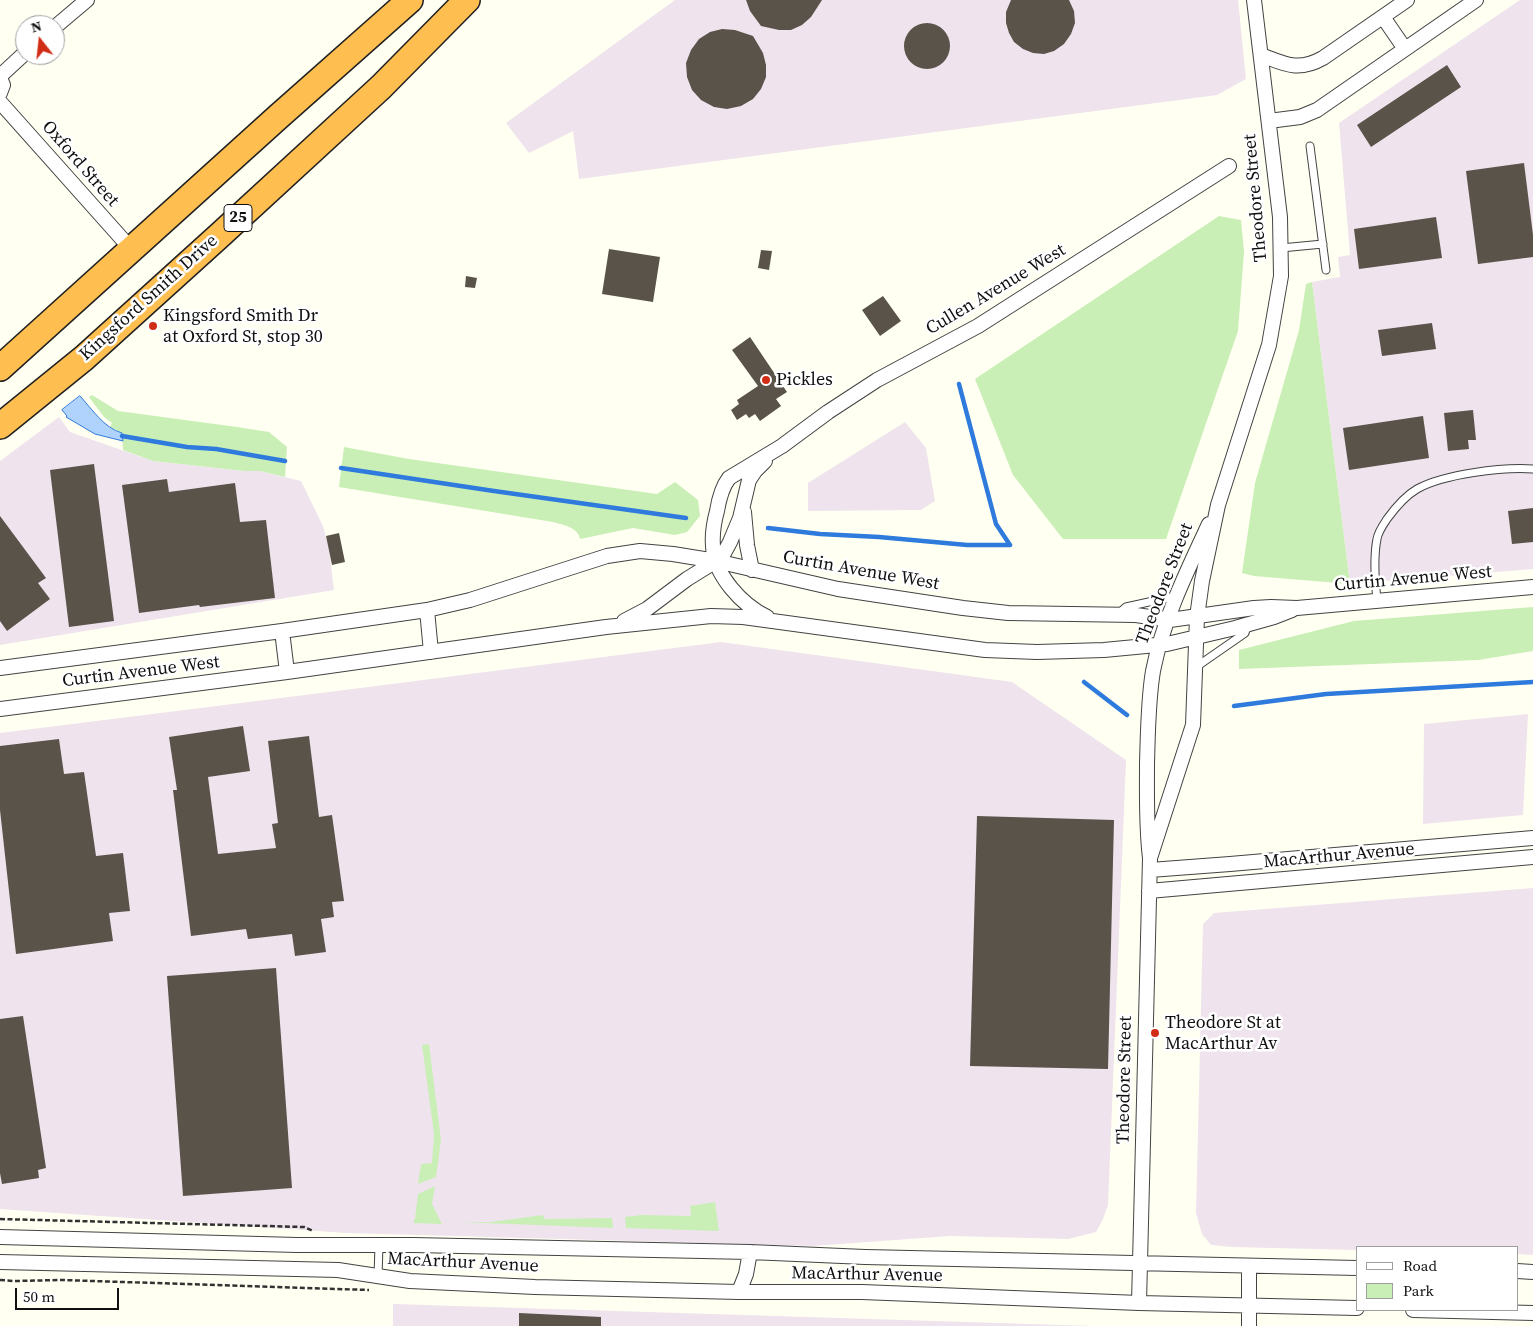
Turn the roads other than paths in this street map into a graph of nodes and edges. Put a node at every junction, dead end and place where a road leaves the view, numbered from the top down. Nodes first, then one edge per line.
1 (86, 0) edge
2 (410, 0) edge
3 (467, 0) edge
4 (1254, 0) edge
5 (1407, 0) edge
6 (1476, 0) edge
7 (1382, 17) junction
8 (65, 18) edge
9 (1405, 49) junction
10 (1261, 55) junction
11 (15, 63) edge
12 (0, 77) edge
13 (0, 93) edge
14 (0, 102) edge
15 (1269, 121) junction
16 (1310, 146) dead end
17 (1230, 166) dead end
18 (1323, 244) junction
19 (1281, 248) junction
20 (132, 250) junction
21 (1326, 270) dead end
22 (0, 368) edge
23 (0, 426) edge
24 (782, 446) junction
25 (1533, 469) edge
26 (746, 497) junction
27 (1218, 505) junction
28 (716, 562) junction
29 (752, 570) junction
30 (1533, 586) edge
31 (1178, 596) junction
32 (1377, 600) junction
33 (1297, 608) junction
34 (427, 610) junction
35 (1116, 615) junction
36 (1197, 617) junction
37 (1168, 620) junction
38 (778, 622) junction
39 (1248, 624) junction
40 (606, 627) junction
41 (282, 631) junction
42 (1196, 639) junction
43 (1160, 645) junction
44 (431, 652) junction
45 (0, 668) edge
46 (1194, 669) junction
47 (287, 672) junction
48 (0, 709) edge
49 (1533, 838) edge
50 (1533, 858) edge
51 (1150, 864) junction
52 (1149, 891) junction
53 (0, 1237) edge
54 (379, 1245) junction
55 (750, 1252) junction
56 (0, 1262) edge
57 (1140, 1263) junction
58 (1250, 1266) junction
59 (1356, 1268) edge
60 (1518, 1271) edge
61 (1533, 1272) edge
62 (375, 1283) junction
63 (739, 1292) junction
64 (1139, 1302) junction
65 (1249, 1306) junction
66 (1356, 1308) edge
67 (1453, 1311) edge
68 (1533, 1313) edge
69 (1249, 1326) edge

1 - 8 street
2 - 20 highway
3 - 23 highway, Kingsford Smith Drive / 25
4 - 10 street, Theodore Street
5 - 7 street
6 - 9 street
7 - 9 street
7 - 10 street
9 - 15 street
10 - 15 street, Theodore Street
11 - 12 street
12 - 13 street
14 - 20 street, Oxford Street
15 - 19 street, Theodore Street
16 - 18 lane
17 - 24 street, Cullen Avenue West
18 - 19 lane
18 - 21 lane
19 - 27 street, Theodore Street
20 - 22 highway
24 - 26 street, Cullen Avenue West
24 - 28 street, Cullen Avenue West
25 - 32 lane
26 - 28 street, Cullen Avenue West
26 - 29 street
27 - 31 street, Theodore Street
27 - 36 street, Theodore Street
28 - 29 street, Curtin Avenue West
28 - 34 street, Curtin Avenue West
28 - 38 street, Cullen Avenue West
28 - 40 street, Cullen Avenue West
29 - 35 street, Curtin Avenue West
30 - 32 street, Curtin Avenue West
31 - 35 lane
31 - 37 street, Theodore Street
32 - 33 street, Curtin Avenue West
33 - 36 street, Curtin Avenue West
33 - 39 street, Curtin Avenue West
34 - 41 street, Curtin Avenue West
34 - 44 street
35 - 37 street, Curtin Avenue West
36 - 37 street, Curtin Avenue West
36 - 42 street, Theodore Street
37 - 43 street, Theodore Street
38 - 40 street, Curtin Avenue West
38 - 43 street, Curtin Avenue West
39 - 42 street, Curtin Avenue West
39 - 46 lane
40 - 44 street, Curtin Avenue West
41 - 45 street, Curtin Avenue West
41 - 47 street
42 - 43 street, Curtin Avenue West
42 - 46 street, Theodore Street
43 - 51 street, Theodore Street
44 - 47 street, Curtin Avenue West
46 - 51 street, Theodore Street
47 - 48 street, Curtin Avenue West
49 - 51 street, MacArthur Avenue
50 - 52 street, MacArthur Avenue
51 - 52 street, Theodore Street
52 - 57 street, Theodore Street
53 - 54 street, MacArthur Avenue
54 - 55 street, MacArthur Avenue
54 - 62 lane, MacArthur Avenue
55 - 57 street, MacArthur Avenue
55 - 63 street
56 - 62 street, MacArthur Avenue
57 - 58 street, MacArthur Avenue
57 - 64 street, Theodore Street
58 - 59 street, MacArthur Avenue
58 - 65 street
60 - 61 street
62 - 63 street, MacArthur Avenue
63 - 64 street, MacArthur Avenue
64 - 65 street, MacArthur Avenue
65 - 66 street, MacArthur Avenue
65 - 69 street
67 - 68 street

